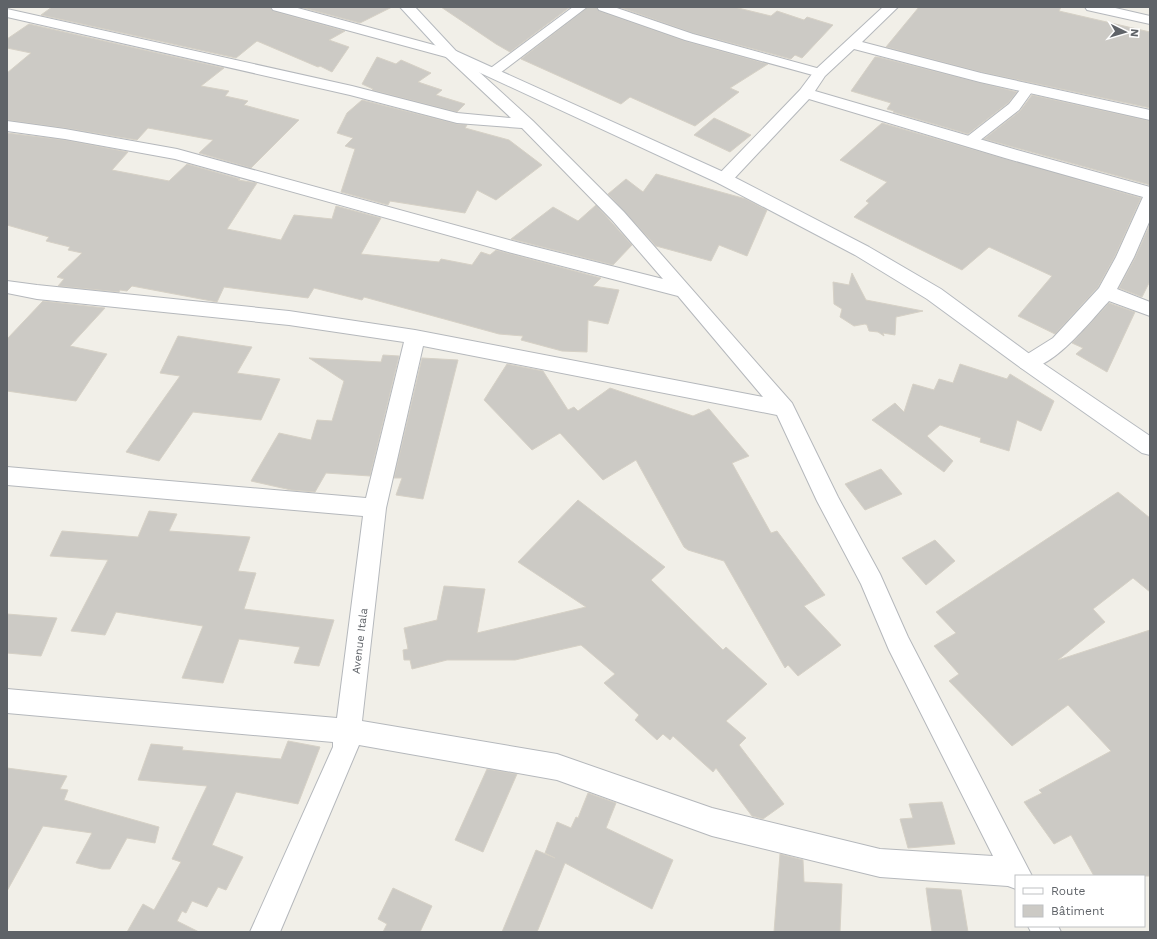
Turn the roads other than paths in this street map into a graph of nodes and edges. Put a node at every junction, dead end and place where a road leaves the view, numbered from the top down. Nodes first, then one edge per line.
1 (278, 7) edge
2 (407, 7) edge
3 (581, 7) edge
4 (603, 7) edge
5 (646, 7) edge
6 (891, 7) edge
7 (1092, 7) edge
8 (7, 13) edge
9 (635, 19) junction
10 (1150, 20) edge
11 (851, 44) junction
12 (451, 54) junction
13 (492, 73) junction
14 (820, 73) junction
15 (1028, 89) junction
16 (806, 93) junction
17 (1150, 116) edge
18 (527, 124) junction
19 (7, 126) edge
20 (969, 142) junction
21 (724, 179) junction
22 (1150, 193) edge
23 (1150, 200) edge
24 (7, 286) edge
25 (684, 291) junction
26 (1106, 292) junction
27 (1150, 309) edge
28 (415, 337) junction
29 (1028, 363) junction
30 (785, 408) junction
31 (1150, 447) edge
32 (7, 476) edge
33 (376, 508) junction
34 (7, 701) edge
35 (349, 731) junction
36 (1016, 874) edge
37 (265, 932) edge

1 - 12 street
2 - 12 street
3 - 13 lane
4 - 9 lane
5 - 9 lane
6 - 11 street
7 - 10 street
8 - 18 street
9 - 14 lane
11 - 14 street
11 - 15 street
12 - 13 street
12 - 18 street
13 - 21 street
14 - 16 street
15 - 17 street
15 - 20 lane
16 - 20 street
16 - 21 street
18 - 25 street
19 - 25 street
20 - 22 street
21 - 29 street
23 - 26 street
24 - 28 street
25 - 30 street
26 - 27 street
26 - 29 street
28 - 30 street
28 - 33 street, Avenue Itala
29 - 31 street
30 - 36 street
32 - 33 street
33 - 35 street, Avenue Itala
34 - 35 street
35 - 36 street
35 - 37 street, Avenue Itala

